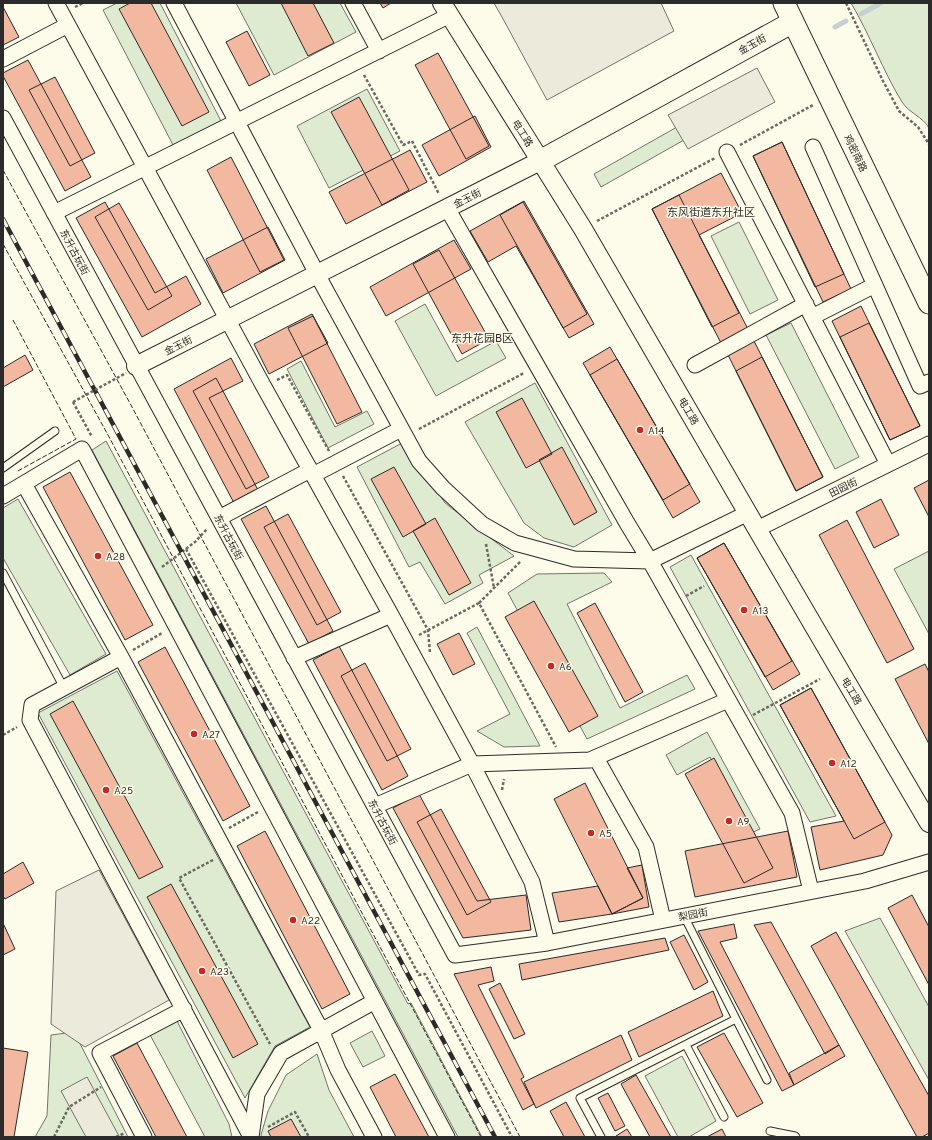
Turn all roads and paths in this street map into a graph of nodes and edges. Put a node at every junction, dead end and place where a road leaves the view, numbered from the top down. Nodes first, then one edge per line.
1 (56, 3) edge
2 (174, 3) edge
3 (353, 3) edge
4 (784, 3) edge
5 (846, 3) edge
6 (446, 9) edge
7 (793, 22) junction
8 (68, 25) junction
9 (379, 50) junction
10 (3, 59) edge
11 (356, 62) junction
12 (817, 103) dead end
13 (3, 118) edge
14 (237, 121) junction
15 (929, 144) edge
16 (813, 147) dead end
17 (727, 152) junction
18 (540, 161) junction
19 (145, 167) junction
20 (447, 208) junction
21 (54, 213) junction
22 (583, 229) junction
23 (317, 274) junction
24 (875, 285) junction
25 (929, 303) edge
26 (809, 311) junction
27 (228, 319) junction
28 (695, 365) dead end
29 (537, 366) junction
30 (131, 369) junction
31 (929, 382) edge
32 (264, 387) junction
33 (401, 429) junction
34 (418, 429) dead end
35 (55, 431) dead end
36 (95, 442) dead end
37 (929, 444) edge
38 (336, 463) junction
39 (888, 464) junction
40 (3, 468) edge
41 (311, 473) junction
42 (24, 484) junction
43 (3, 496) edge
44 (748, 513) junction
45 (219, 518) junction
46 (482, 524) junction
47 (757, 529) junction
48 (534, 548) junction
49 (186, 549) junction
50 (650, 561) junction
51 (3, 573) edge
52 (151, 578) junction
53 (704, 586) dead end
54 (494, 588) junction
55 (479, 603) junction
56 (674, 603) junction
57 (390, 615) junction
58 (176, 626) junction
59 (428, 630) junction
60 (405, 642) junction
61 (121, 657) junction
62 (294, 658) junction
63 (431, 658) dead end
64 (820, 678) dead end
65 (64, 688) junction
66 (728, 700) junction
67 (740, 722) junction
68 (596, 758) junction
69 (564, 761) junction
70 (506, 763) junction
71 (472, 764) junction
72 (271, 804) junction
73 (375, 806) junction
74 (498, 816) junction
75 (929, 823) edge
76 (217, 835) junction
77 (226, 853) junction
78 (929, 862) edge
79 (810, 891) junction
80 (684, 916) junction
81 (662, 920) junction
82 (547, 943) junction
83 (455, 955) joint
84 (375, 1001) junction
85 (184, 1009) junction
86 (736, 1019) junction
87 (321, 1030) junction
88 (686, 1045) junction
89 (278, 1058) junction
90 (113, 1078) junction
91 (767, 1080) dead end
92 (724, 1117) dead end
93 (770, 1131) dead end
94 (256, 1135) edge
95 (54, 1137) edge
96 (144, 1137) edge
97 (309, 1137) edge
98 (374, 1137) edge
99 (447, 1137) edge
100 (512, 1137) edge
101 (601, 1137) edge
102 (796, 1137) edge

1 - 8 street
2 - 14 street
3 - 9 street
4 - 7 main road, 鸡密南路
5 - 15 path
6 - 9 street
6 - 18 street, 电工路
7 - 18 main road, 金玉街
7 - 25 main road, 鸡密南路
8 - 10 street
8 - 19 street
9 - 11 street
11 - 14 street
11 - 20 path
12 - 17 path
13 - 21 street, 东升古玩街
14 - 19 street
14 - 23 street
16 - 24 street
17 - 22 path
17 - 26 street
18 - 20 street, 金玉街
18 - 22 street, 电工路
19 - 21 street
19 - 27 street
20 - 23 street, 金玉街
20 - 29 street
21 - 30 street, 东升古玩街
22 - 44 street, 电工路
23 - 27 street, 金玉街
23 - 33 street
24 - 26 street
24 - 31 street
26 - 28 street
26 - 39 street
27 - 30 street, 金玉街
27 - 32 street
29 - 34 path
29 - 50 street
30 - 36 path, bridge
30 - 45 street, 东升古玩街
32 - 38 path
32 - 41 street
33 - 38 street
33 - 46 street
35 - 40 lane
37 - 39 street, 田园街
38 - 41 street
38 - 59 path
39 - 47 street, 田园街
41 - 45 street
41 - 57 street
42 - 43 street
42 - 52 street
42 - 61 street
44 - 47 street, 电工路
44 - 50 street
45 - 49 path
45 - 62 street, 东升古玩街
46 - 48 street
46 - 54 path
47 - 75 street, 电工路
48 - 50 street
48 - 54 path
49 - 52 path
49 - 100 path
50 - 56 street
51 - 65 lane
52 - 58 street
53 - 56 path
54 - 55 path
55 - 59 path
55 - 69 path
56 - 66 street
57 - 60 street
57 - 62 street
58 - 61 path
58 - 72 street
59 - 60 path
59 - 63 path
60 - 71 street
61 - 65 street
61 - 76 street
62 - 73 street, 东升古玩街
64 - 67 path
65 - 85 street
66 - 67 street
66 - 68 street
67 - 79 street
68 - 69 street
68 - 81 street
69 - 70 street
70 - 71 street
70 - 74 path
71 - 73 street
71 - 74 street
72 - 76 path
72 - 84 street
73 - 83 street, 东升古玩街
74 - 82 street
76 - 77 street
77 - 87 street
77 - 89 path
78 - 79 street, 梨园街
79 - 80 street, 梨园街
80 - 81 street, 梨园街
80 - 86 lane
81 - 82 street, 梨园街
82 - 83 street, 梨园街
84 - 87 street
84 - 99 street
85 - 90 street
85 - 94 street
86 - 88 lane
86 - 91 lane
87 - 89 street
87 - 98 street
88 - 92 lane
88 - 101 lane
89 - 94 street
90 - 95 path
90 - 96 street
93 - 102 lane
94 - 97 path

